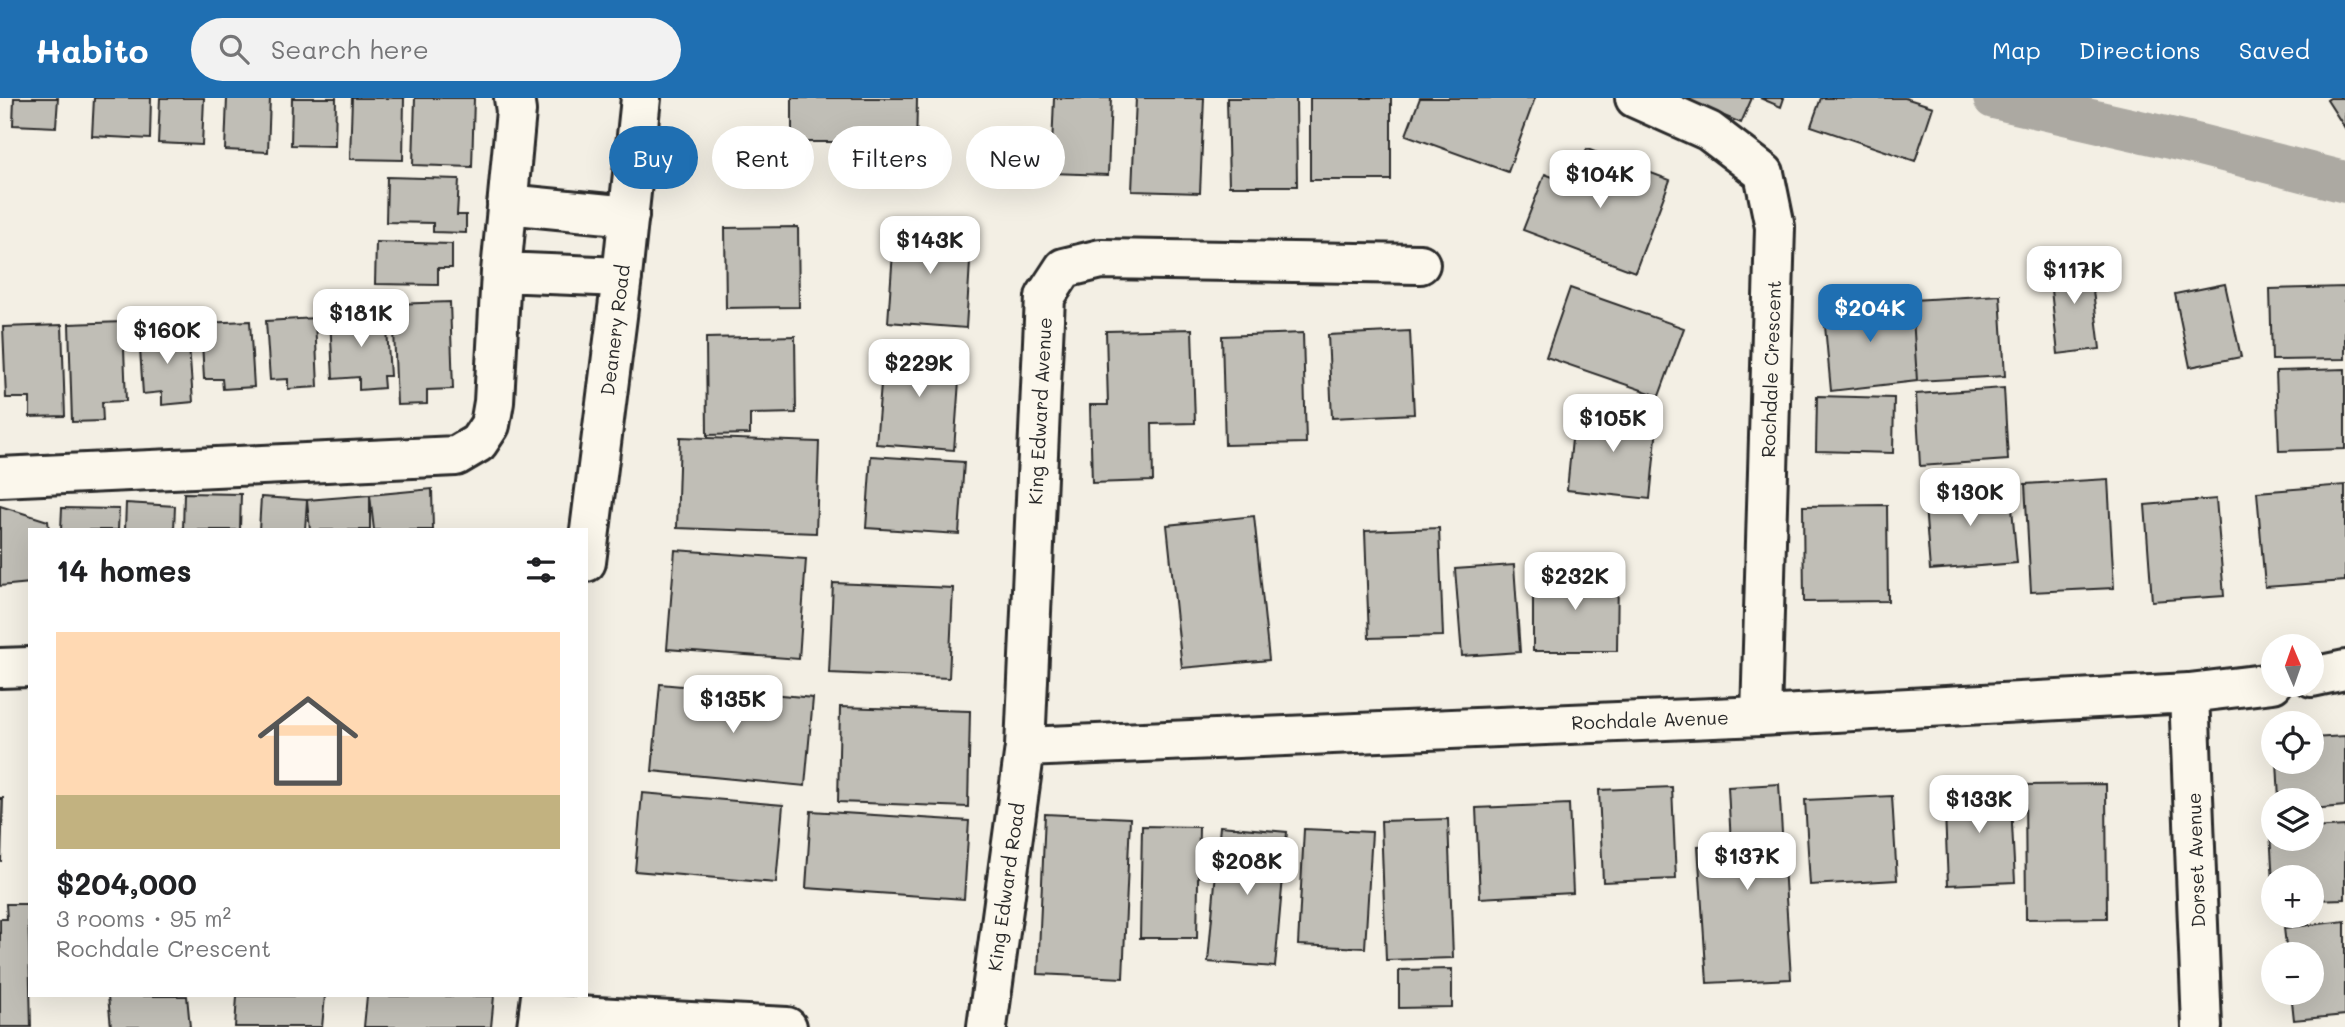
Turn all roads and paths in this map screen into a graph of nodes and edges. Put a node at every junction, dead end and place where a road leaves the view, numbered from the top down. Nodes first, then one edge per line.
1 (514, 98) edge
2 (641, 98) edge
3 (1635, 98) edge
4 (507, 204) junction
5 (629, 216) junction
6 (1420, 264) dead end
7 (501, 272) junction
8 (622, 277) junction
9 (0, 477) edge
10 (588, 546) edge
11 (28, 667) edge
12 (0, 668) edge
13 (2345, 670) edge
14 (2324, 674) edge
15 (2261, 684) edge
16 (2189, 693) junction
17 (1761, 716) junction
18 (1026, 747) junction
19 (539, 1012) edge
20 (788, 1027) edge
21 (987, 1027) edge
22 (2202, 1027) edge

1 - 4 street
2 - 5 street, Deanery Road
3 - 17 street, Rochdale Crescent
4 - 5 street
4 - 7 street
5 - 8 street, Deanery Road
6 - 18 street, King Edward Avenue
7 - 8 street
7 - 9 street
8 - 10 street, Deanery Road
11 - 12 street
13 - 14 street
15 - 16 street, Rochdale Avenue
16 - 17 street, Rochdale Avenue
16 - 22 street, Dorset Avenue
17 - 18 street, Rochdale Avenue
18 - 21 street, King Edward Road
19 - 20 street

